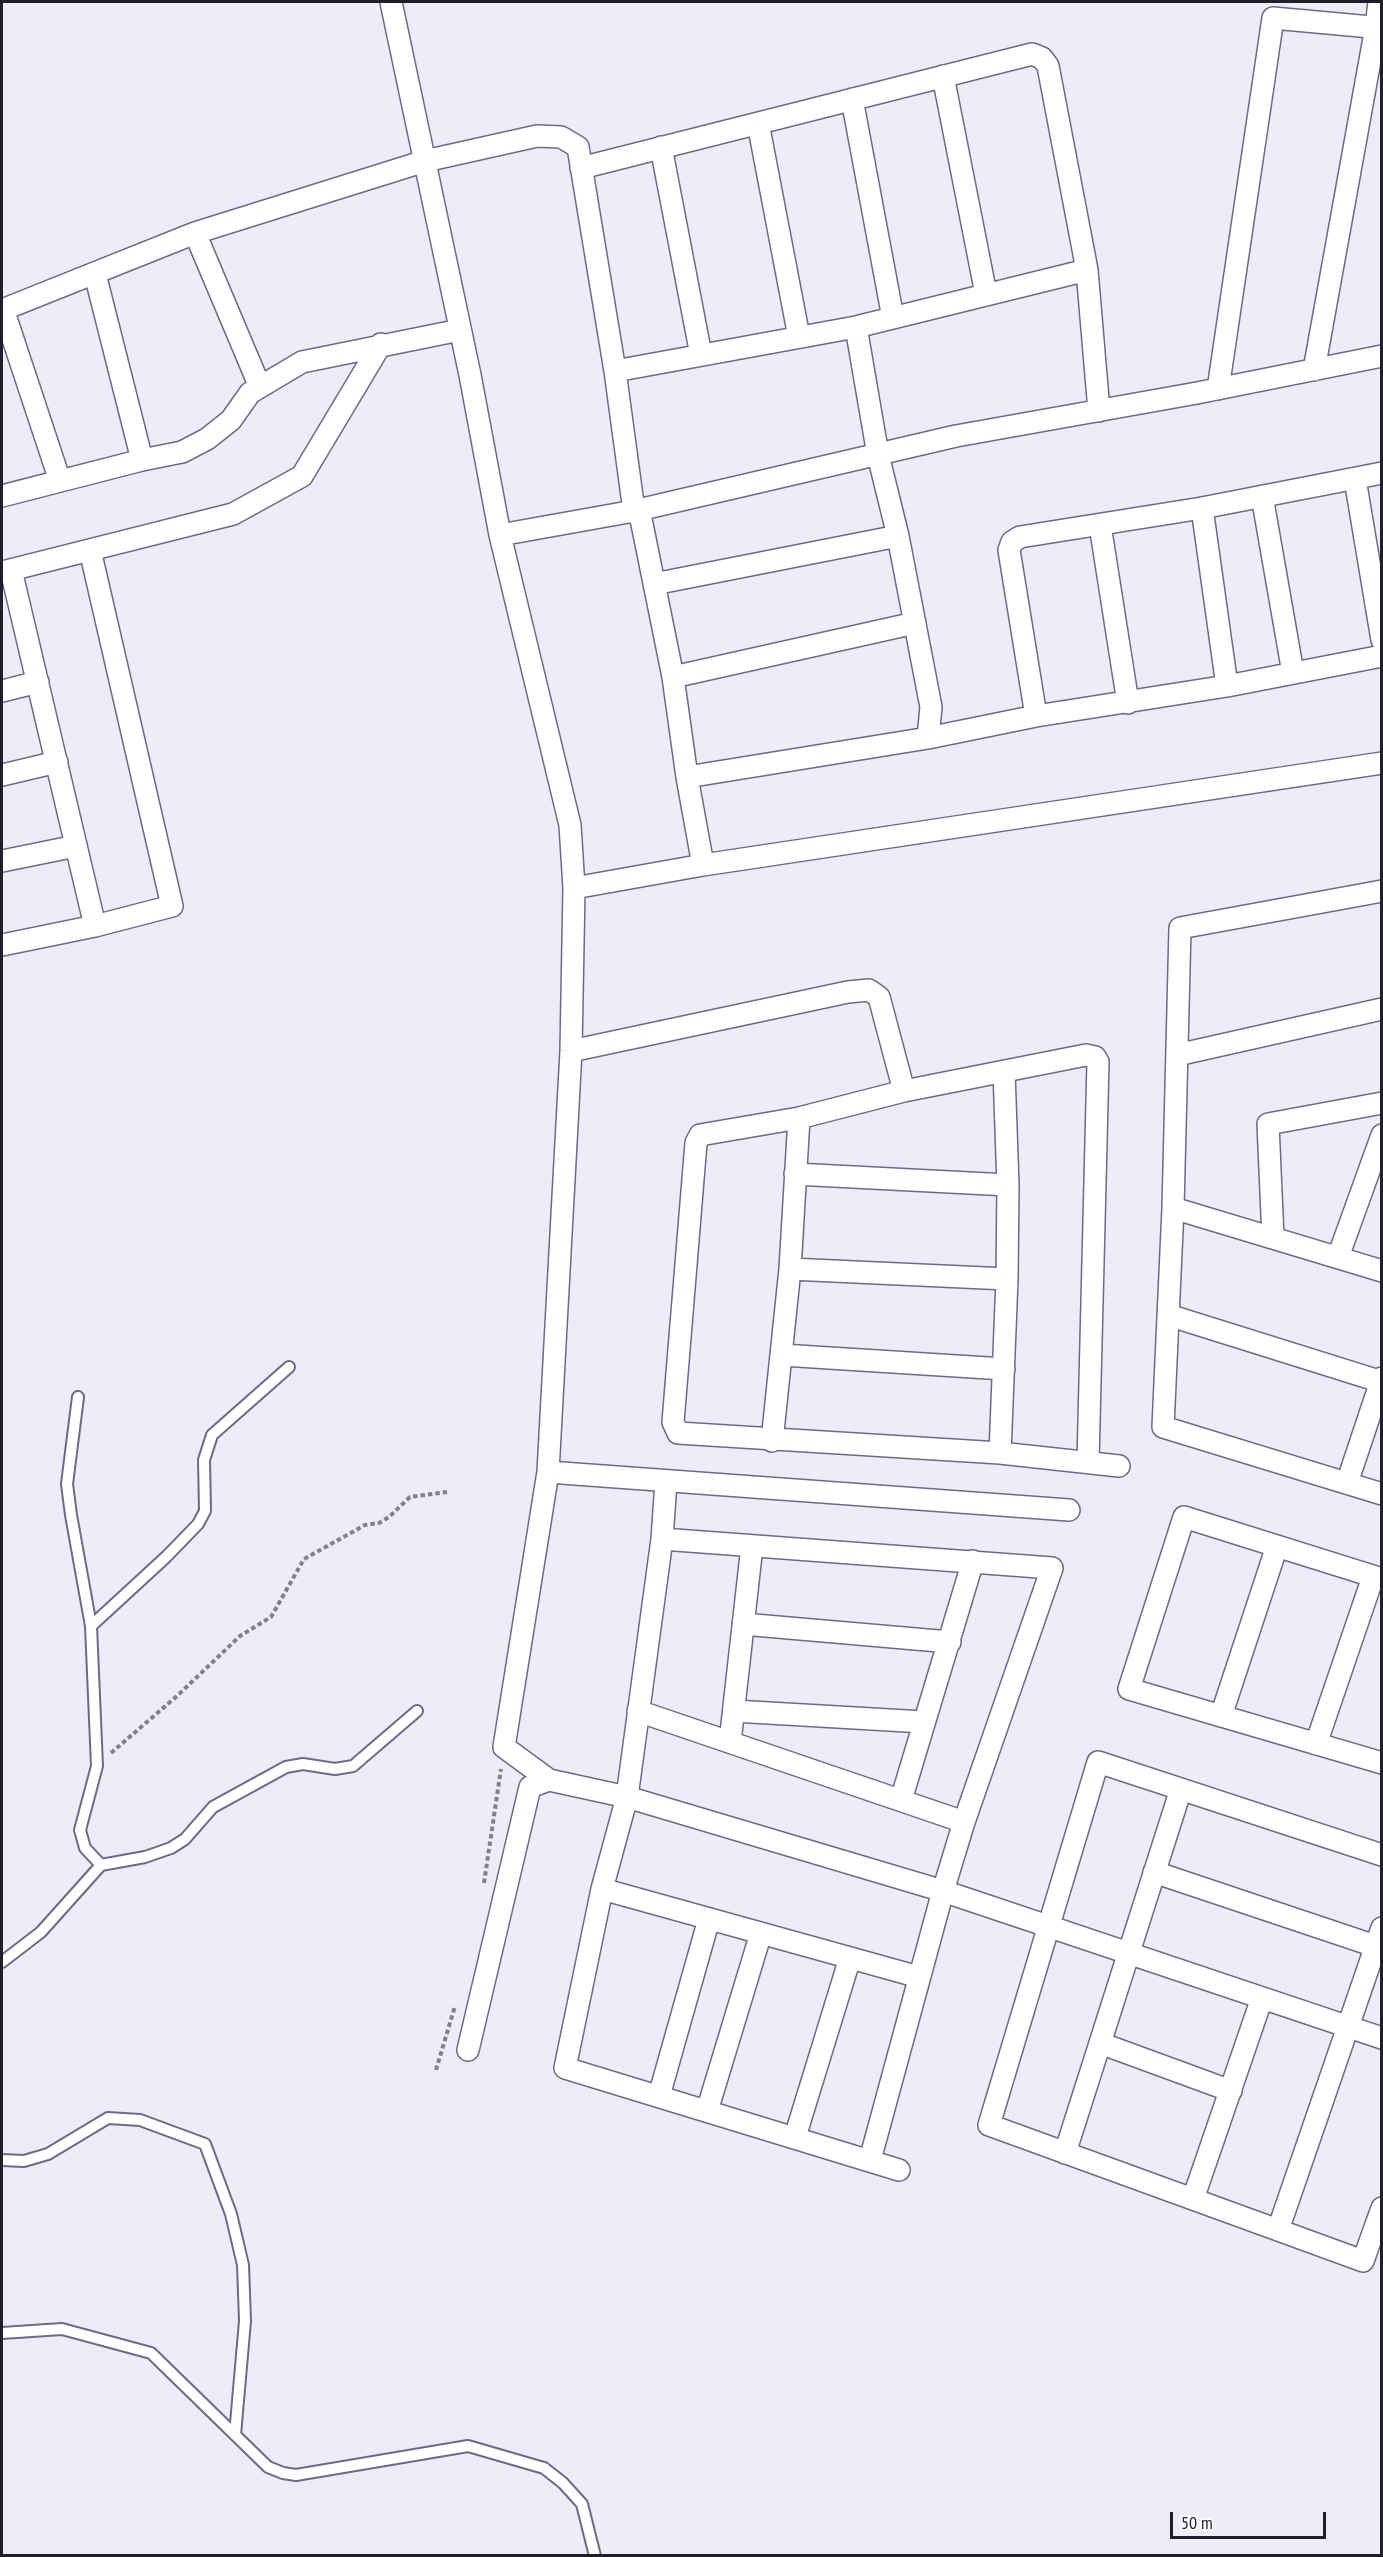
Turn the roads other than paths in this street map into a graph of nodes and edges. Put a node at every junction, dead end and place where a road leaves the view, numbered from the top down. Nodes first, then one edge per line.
1 (391, 2) edge
2 (1379, 2) edge
3 (1273, 10) edge
4 (1379, 28) edge
5 (944, 76) junction
6 (852, 99) junction
7 (758, 123) junction
8 (661, 147) junction
9 (425, 161) junction
10 (581, 168) junction
11 (195, 233) junction
12 (1087, 270) junction
13 (95, 274) junction
14 (987, 294) junction
15 (2, 309) edge
16 (893, 318) junction
17 (856, 327) junction
18 (460, 330) junction
19 (799, 337) junction
20 (381, 344) junction
21 (701, 355) junction
22 (1382, 356) edge
23 (1314, 370) junction
24 (615, 371) junction
25 (260, 387) junction
26 (1218, 389) junction
27 (1099, 411) junction
28 (878, 455) junction
29 (142, 460) junction
30 (1382, 473) edge
31 (1355, 478) junction
32 (60, 481) junction
33 (2, 496) edge
34 (1262, 496) junction
35 (1202, 508) junction
36 (634, 511) junction
37 (1100, 525) junction
38 (500, 535) junction
39 (898, 536) junction
40 (90, 550) junction
41 (6, 571) edge
42 (654, 584) junction
43 (915, 623) junction
44 (1382, 640) edge
45 (1382, 656) edge
46 (1293, 673) junction
47 (673, 676) junction
48 (38, 682) junction
49 (1227, 686) junction
50 (2, 692) edge
51 (1128, 703) junction
52 (1036, 716) junction
53 (928, 738) junction
54 (57, 762) junction
55 (1382, 763) edge
56 (2, 775) edge
57 (687, 777) junction
58 (76, 846) junction
59 (2, 861) edge
60 (703, 865) junction
61 (574, 888) junction
62 (1382, 891) edge
63 (95, 926) junction
64 (2, 945) edge
65 (1382, 1009) edge
66 (571, 1051) junction
67 (1177, 1055) junction
68 (1004, 1072) junction
69 (904, 1091) junction
70 (1382, 1103) edge
71 (800, 1118) junction
72 (1382, 1136) edge
73 (795, 1174) junction
74 (1008, 1185) junction
75 (1173, 1208) junction
76 (1273, 1238) junction
77 (1338, 1257) junction
78 (790, 1269) junction
79 (1382, 1271) edge
80 (1007, 1279) junction
81 (1168, 1315) junction
82 (782, 1355) junction
83 (289, 1367) dead end
84 (1004, 1369) junction
85 (1381, 1380) edge
86 (78, 1397) dead end
87 (772, 1441) junction
88 (1000, 1453) junction
89 (1088, 1462) junction
90 (1119, 1466) dead end
91 (548, 1472) junction
92 (666, 1482) junction
93 (1347, 1483) junction
94 (1382, 1494) edge
95 (1069, 1510) dead end
96 (662, 1539) junction
97 (752, 1546) junction
98 (1277, 1546) junction
99 (973, 1562) junction
100 (1377, 1578) edge
101 (743, 1624) junction
102 (91, 1626) junction
103 (950, 1641) junction
104 (417, 1711) dead end
105 (638, 1711) junction
106 (734, 1711) junction
107 (1221, 1716) junction
108 (924, 1722) junction
109 (730, 1742) junction
110 (1316, 1744) junction
111 (1382, 1763) edge
112 (549, 1780) junction
113 (1181, 1788) junction
114 (627, 1797) junction
115 (901, 1800) junction
116 (964, 1822) junction
117 (1382, 1855) edge
118 (101, 1865) junction
119 (1155, 1872) junction
120 (602, 1889) junction
121 (944, 1891) junction
122 (709, 1919) junction
123 (1048, 1926) junction
124 (762, 1933) junction
125 (1378, 1937) edge
126 (1128, 1953) junction
127 (850, 1958) junction
128 (2, 1962) edge
129 (919, 1977) junction
130 (1262, 1998) junction
131 (1348, 2026) junction
132 (1382, 2038) edge
133 (1100, 2043) junction
134 (468, 2050) dead end
135 (1231, 2091) junction
136 (659, 2096) junction
137 (707, 2111) junction
138 (795, 2137) junction
139 (1065, 2153) junction
140 (2, 2160) edge
141 (870, 2160) junction
142 (899, 2170) dead end
143 (1193, 2199) junction
144 (1382, 2208) edge
145 (1278, 2230) junction
146 (2, 2332) edge
147 (235, 2435) junction
148 (595, 2556) edge

1 - 9 street
2 - 4 street
3 - 4 street
3 - 26 street
4 - 23 street
5 - 6 street
5 - 12 street
5 - 14 street
6 - 7 street
6 - 16 street
7 - 8 street
7 - 19 street
8 - 10 street
8 - 21 street
9 - 10 street
9 - 11 street
9 - 18 street
10 - 24 street
11 - 13 street
11 - 25 street
12 - 14 street
12 - 27 street
13 - 15 street
13 - 29 street
14 - 16 street
15 - 32 street
16 - 17 street
17 - 19 street
17 - 28 street
18 - 20 street
18 - 38 street
19 - 21 street
20 - 25 street
20 - 40 street
21 - 24 street
22 - 23 street
23 - 26 street
24 - 36 street
25 - 29 street
26 - 27 street
27 - 28 street
28 - 36 street
28 - 39 street
29 - 32 street
30 - 31 street
31 - 34 street
31 - 44 street
32 - 33 street
34 - 35 street
34 - 46 street
35 - 37 street
35 - 49 street
36 - 38 street
36 - 42 street
37 - 51 street
37 - 52 street
38 - 61 street
39 - 42 street
39 - 43 street
40 - 41 street
40 - 63 street
41 - 48 street
42 - 47 street
43 - 47 street
43 - 53 street
45 - 46 street
46 - 49 street
47 - 57 street
48 - 50 street
48 - 54 street
49 - 51 street
51 - 52 street
52 - 53 street
53 - 57 street
54 - 56 street
54 - 58 street
55 - 60 street
57 - 60 street
58 - 59 street
58 - 63 street
60 - 61 street
61 - 66 street
62 - 67 street
63 - 64 street
65 - 67 street
66 - 69 street
66 - 91 street
67 - 75 street
68 - 69 street
68 - 74 street
68 - 89 street
69 - 71 street
70 - 76 street
71 - 73 street
71 - 87 street
72 - 77 street
73 - 74 street
73 - 78 street
74 - 80 street
75 - 76 street
75 - 81 street
76 - 77 street
77 - 79 street
78 - 80 street
78 - 82 street
80 - 84 street
81 - 85 street
81 - 93 street
82 - 84 street
82 - 87 street
83 - 102 lane
84 - 88 street
85 - 93 street
86 - 102 lane
87 - 88 street
88 - 89 street
89 - 90 street
91 - 92 street
91 - 112 street
92 - 95 street
92 - 96 street
93 - 94 street
96 - 97 street
96 - 105 street
97 - 99 street
97 - 101 street
98 - 100 street
98 - 107 street
98 - 107 street
99 - 103 street
99 - 116 street
100 - 110 street
101 - 103 street
101 - 106 street
102 - 118 lane
103 - 108 street
104 - 118 lane
105 - 109 street
105 - 114 street
106 - 108 street
106 - 109 street
107 - 110 street
108 - 115 street
109 - 115 street
110 - 111 street
112 - 114 street
112 - 134 street
113 - 117 street
113 - 119 street
113 - 123 street
114 - 120 street
114 - 121 street
115 - 116 street
116 - 121 street
118 - 128 lane
119 - 125 street
119 - 126 street
120 - 122 street
120 - 136 street
121 - 123 street
121 - 129 street
122 - 124 street
122 - 136 street
123 - 126 street
123 - 139 street
124 - 127 street
124 - 137 street
125 - 131 street
126 - 130 street
126 - 133 street
127 - 129 street
127 - 138 street
129 - 141 street
130 - 131 street
130 - 135 street
131 - 132 street
131 - 145 street
133 - 135 street
133 - 139 street
135 - 143 street
136 - 137 street
137 - 138 street
138 - 141 street
139 - 143 street
140 - 147 lane
141 - 142 street
143 - 145 street
144 - 145 street
146 - 147 lane
147 - 148 lane

